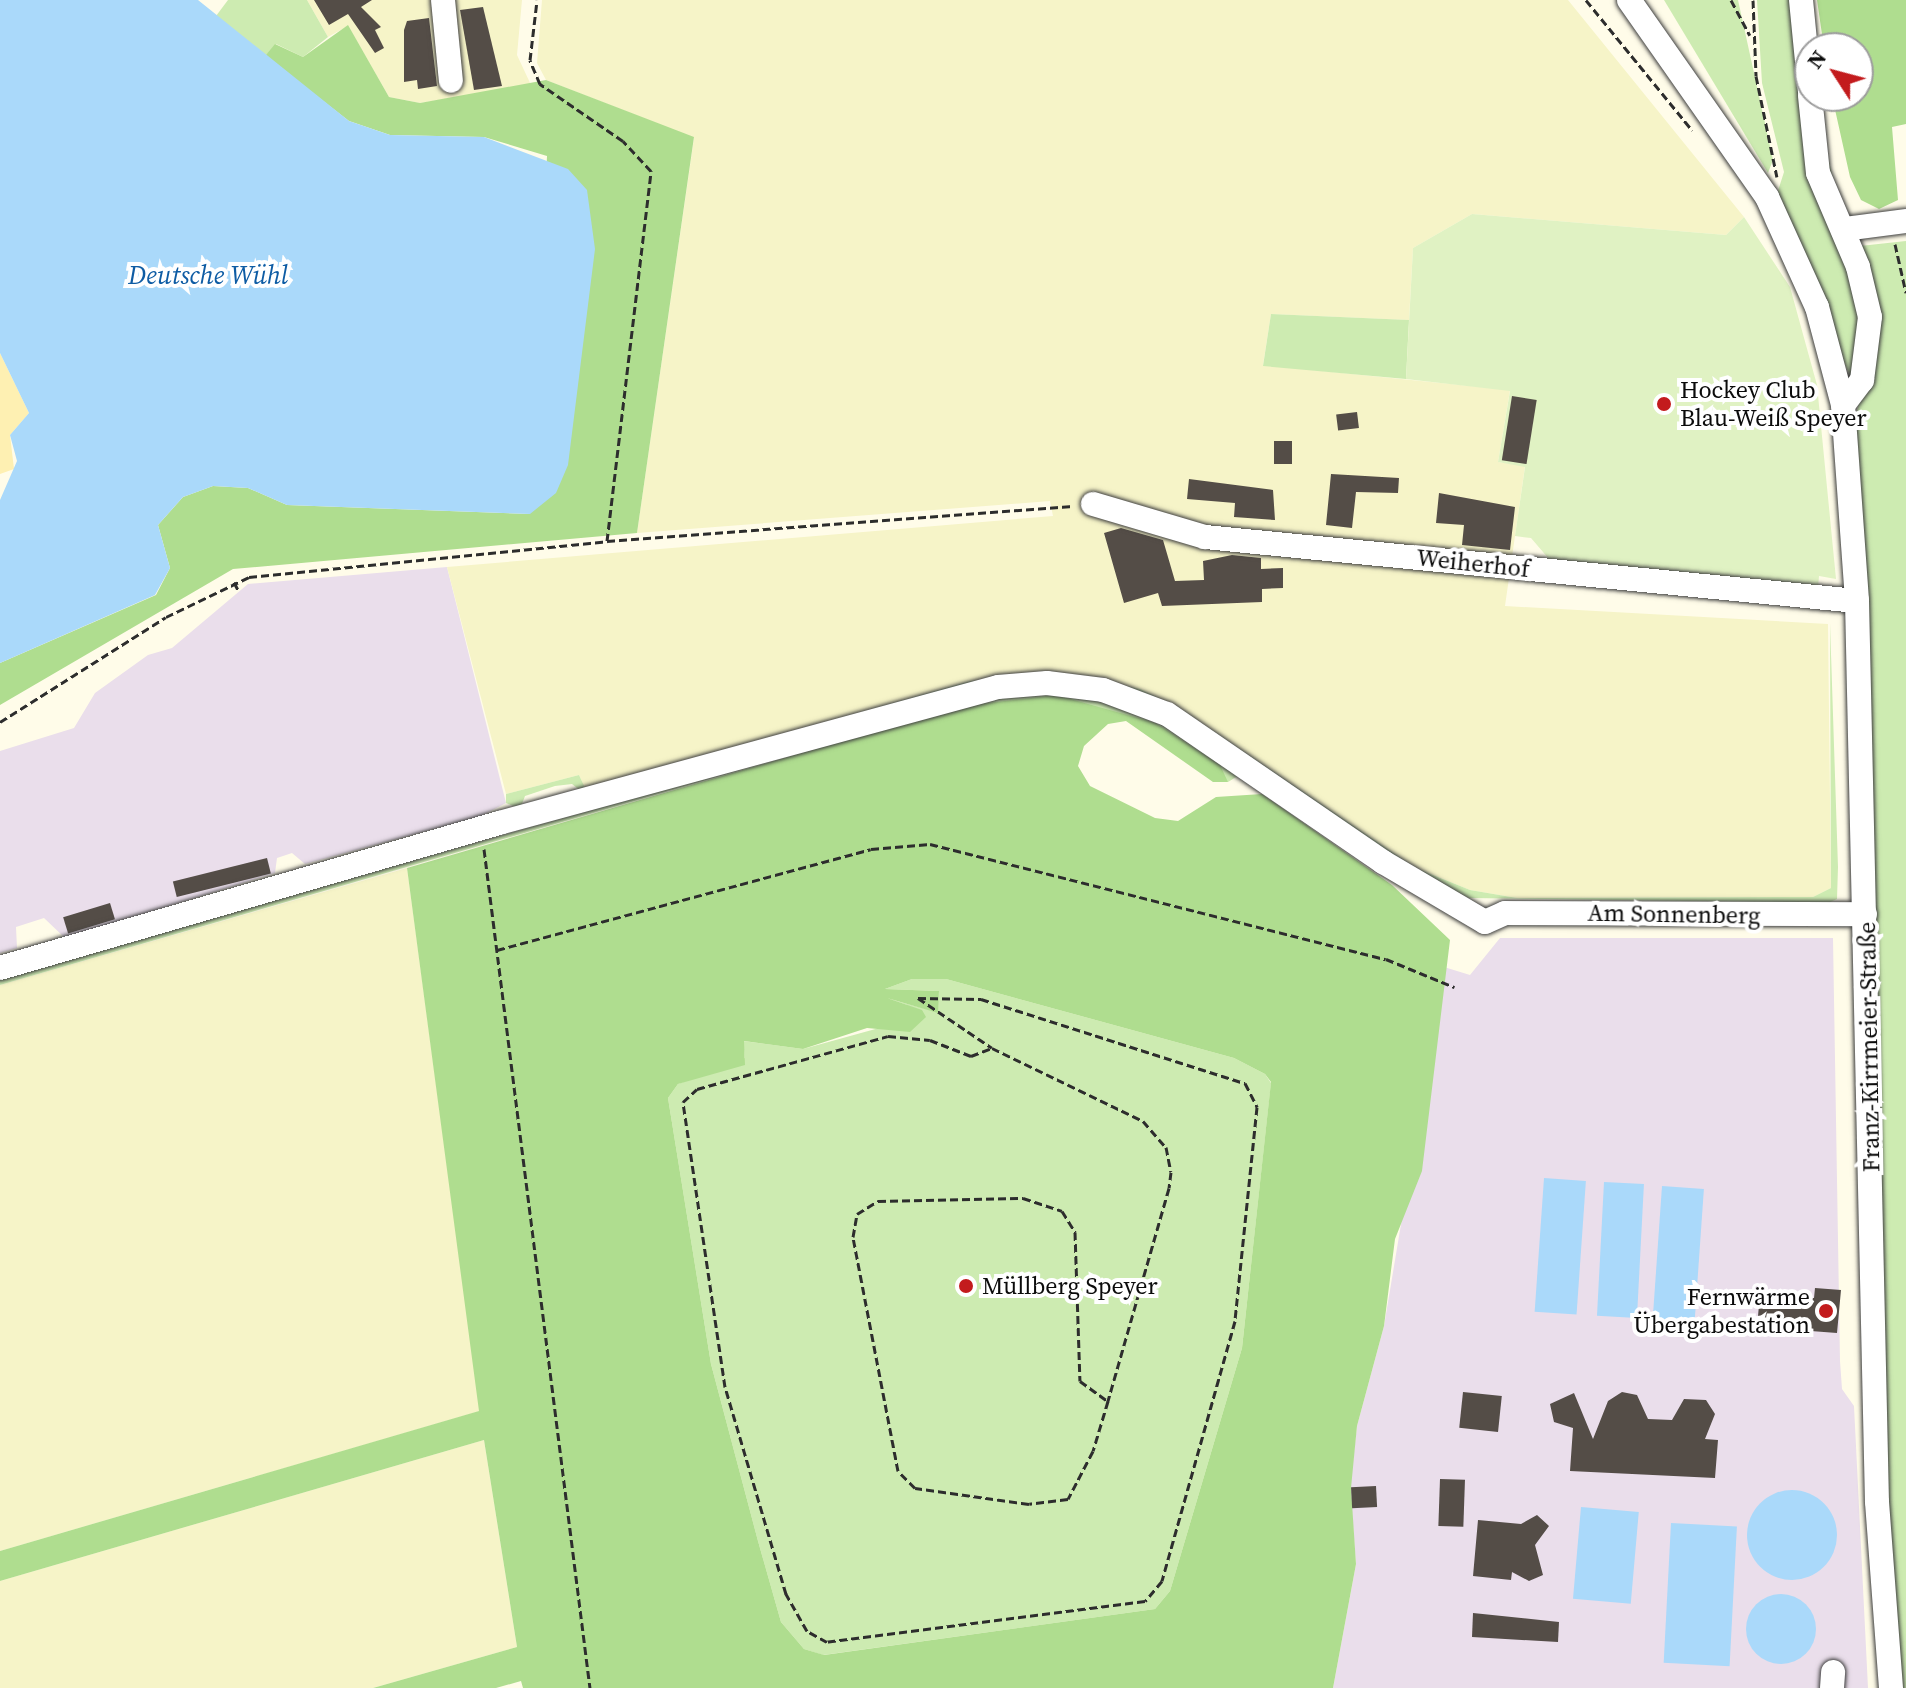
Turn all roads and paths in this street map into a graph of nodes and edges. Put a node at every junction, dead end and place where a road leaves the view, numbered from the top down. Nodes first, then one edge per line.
1 (443, 0) edge
2 (537, 0) edge
3 (1586, 0) edge
4 (1629, 0) edge
5 (1731, 0) edge
6 (1753, 0) edge
7 (1801, 0) edge
8 (1804, 32) edge
9 (1751, 37) junction
10 (451, 81) dead end
11 (1812, 112) edge
12 (1697, 136) dead end
13 (1767, 197) junction
14 (1898, 225) edge
15 (1844, 229) junction
16 (1906, 293) edge
17 (1843, 405) junction
18 (1093, 504) joint
19 (607, 541) junction
20 (234, 582) junction
21 (239, 592) dead end
22 (1857, 601) junction
23 (0, 722) edge
24 (482, 829) junction
25 (1865, 914) junction
26 (497, 950) junction
27 (0, 968) edge
28 (1454, 987) dead end
29 (992, 1048) junction
30 (1108, 1401) junction
31 (590, 1688) edge
32 (1891, 1688) edge

1 - 10 street
2 - 19 path
3 - 12 path
4 - 13 street, Franz-Kirrmeier-Straße
5 - 9 path
6 - 9 path
7 - 8 street
9 - 13 path
11 - 15 street
13 - 17 street, Franz-Kirrmeier-Straße
14 - 15 street
14 - 16 path
15 - 17 street
17 - 22 street, Franz-Kirrmeier-Straße
18 - 19 path
18 - 22 street, Weiherhof
19 - 20 path
20 - 21 path
20 - 23 path
22 - 25 street, Franz-Kirrmeier-Straße
24 - 25 street, Am Sonnenberg
24 - 26 path
24 - 27 street
25 - 32 street, Franz-Kirrmeier-Straße
26 - 28 path
26 - 31 path
29 - 29 path
29 - 30 path
30 - 30 path

